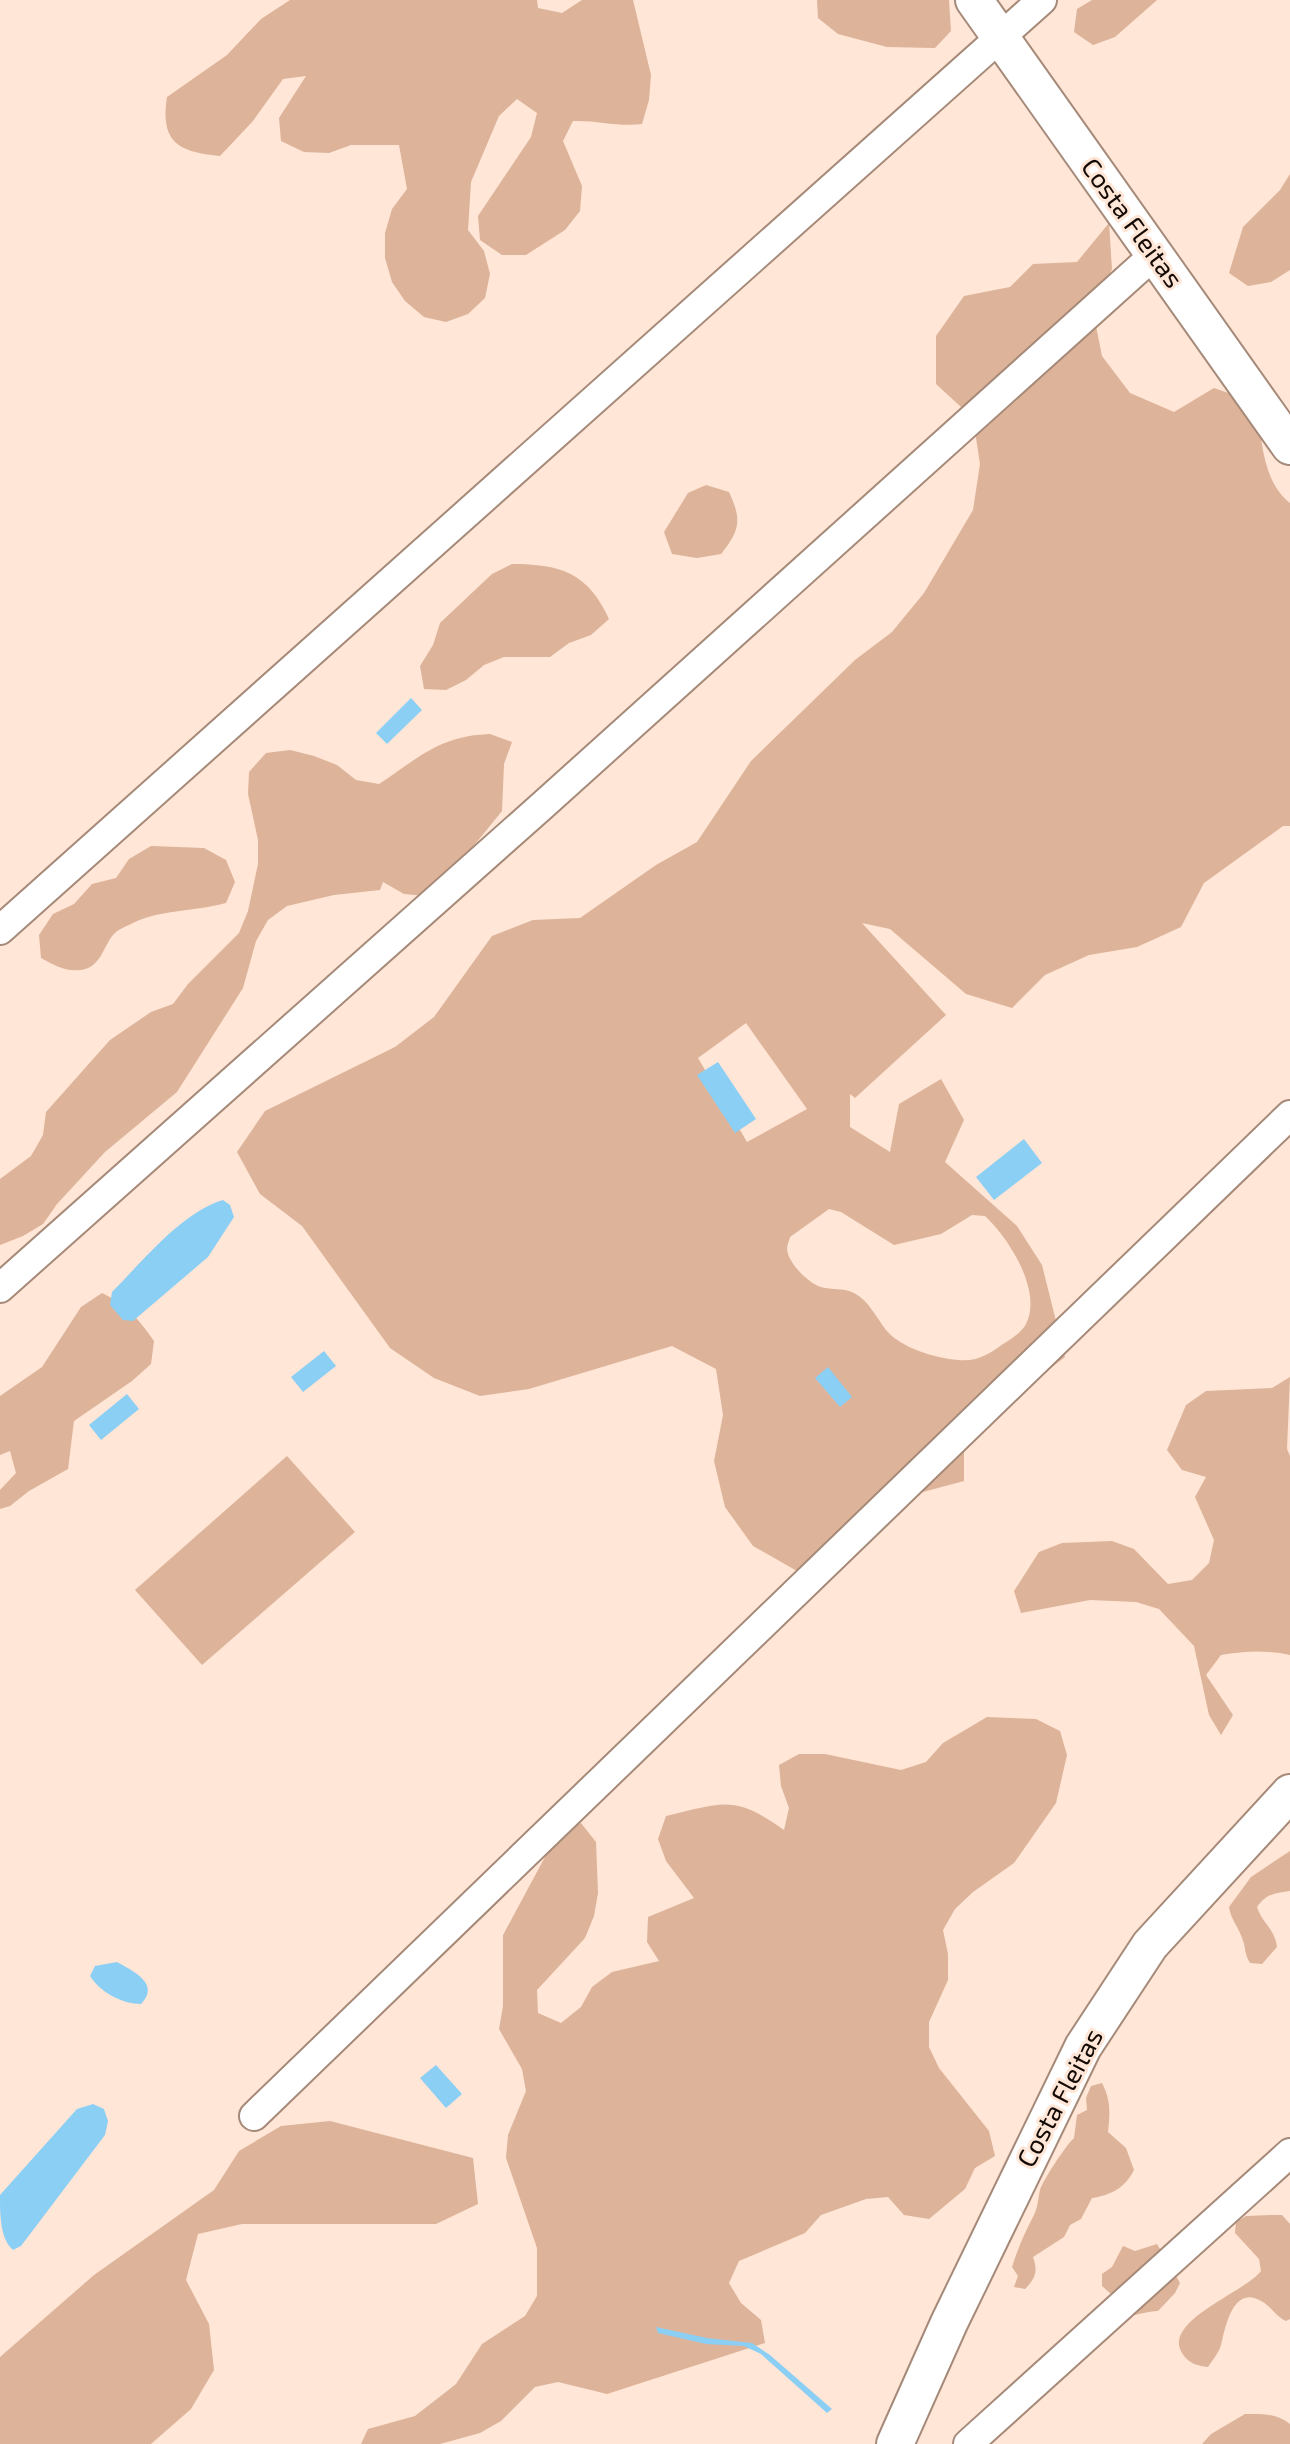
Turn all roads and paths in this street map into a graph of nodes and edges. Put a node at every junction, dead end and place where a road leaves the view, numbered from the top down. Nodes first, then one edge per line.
1 (974, 0) edge
2 (1042, 0) edge
3 (1000, 37) junction
4 (1155, 254) junction
5 (1290, 446) edge
6 (0, 930) edge
7 (1290, 1115) edge
8 (0, 1288) edge
9 (1290, 1793) edge
10 (254, 2116) dead end
11 (1290, 2153) edge
12 (895, 2444) edge
13 (968, 2444) edge

1 - 3 main road, Costa Fleitas
2 - 3 street
3 - 4 main road, Costa Fleitas
3 - 6 street
4 - 5 main road, Costa Fleitas
4 - 8 street
7 - 10 street
9 - 12 main road, Costa Fleitas
11 - 13 street

